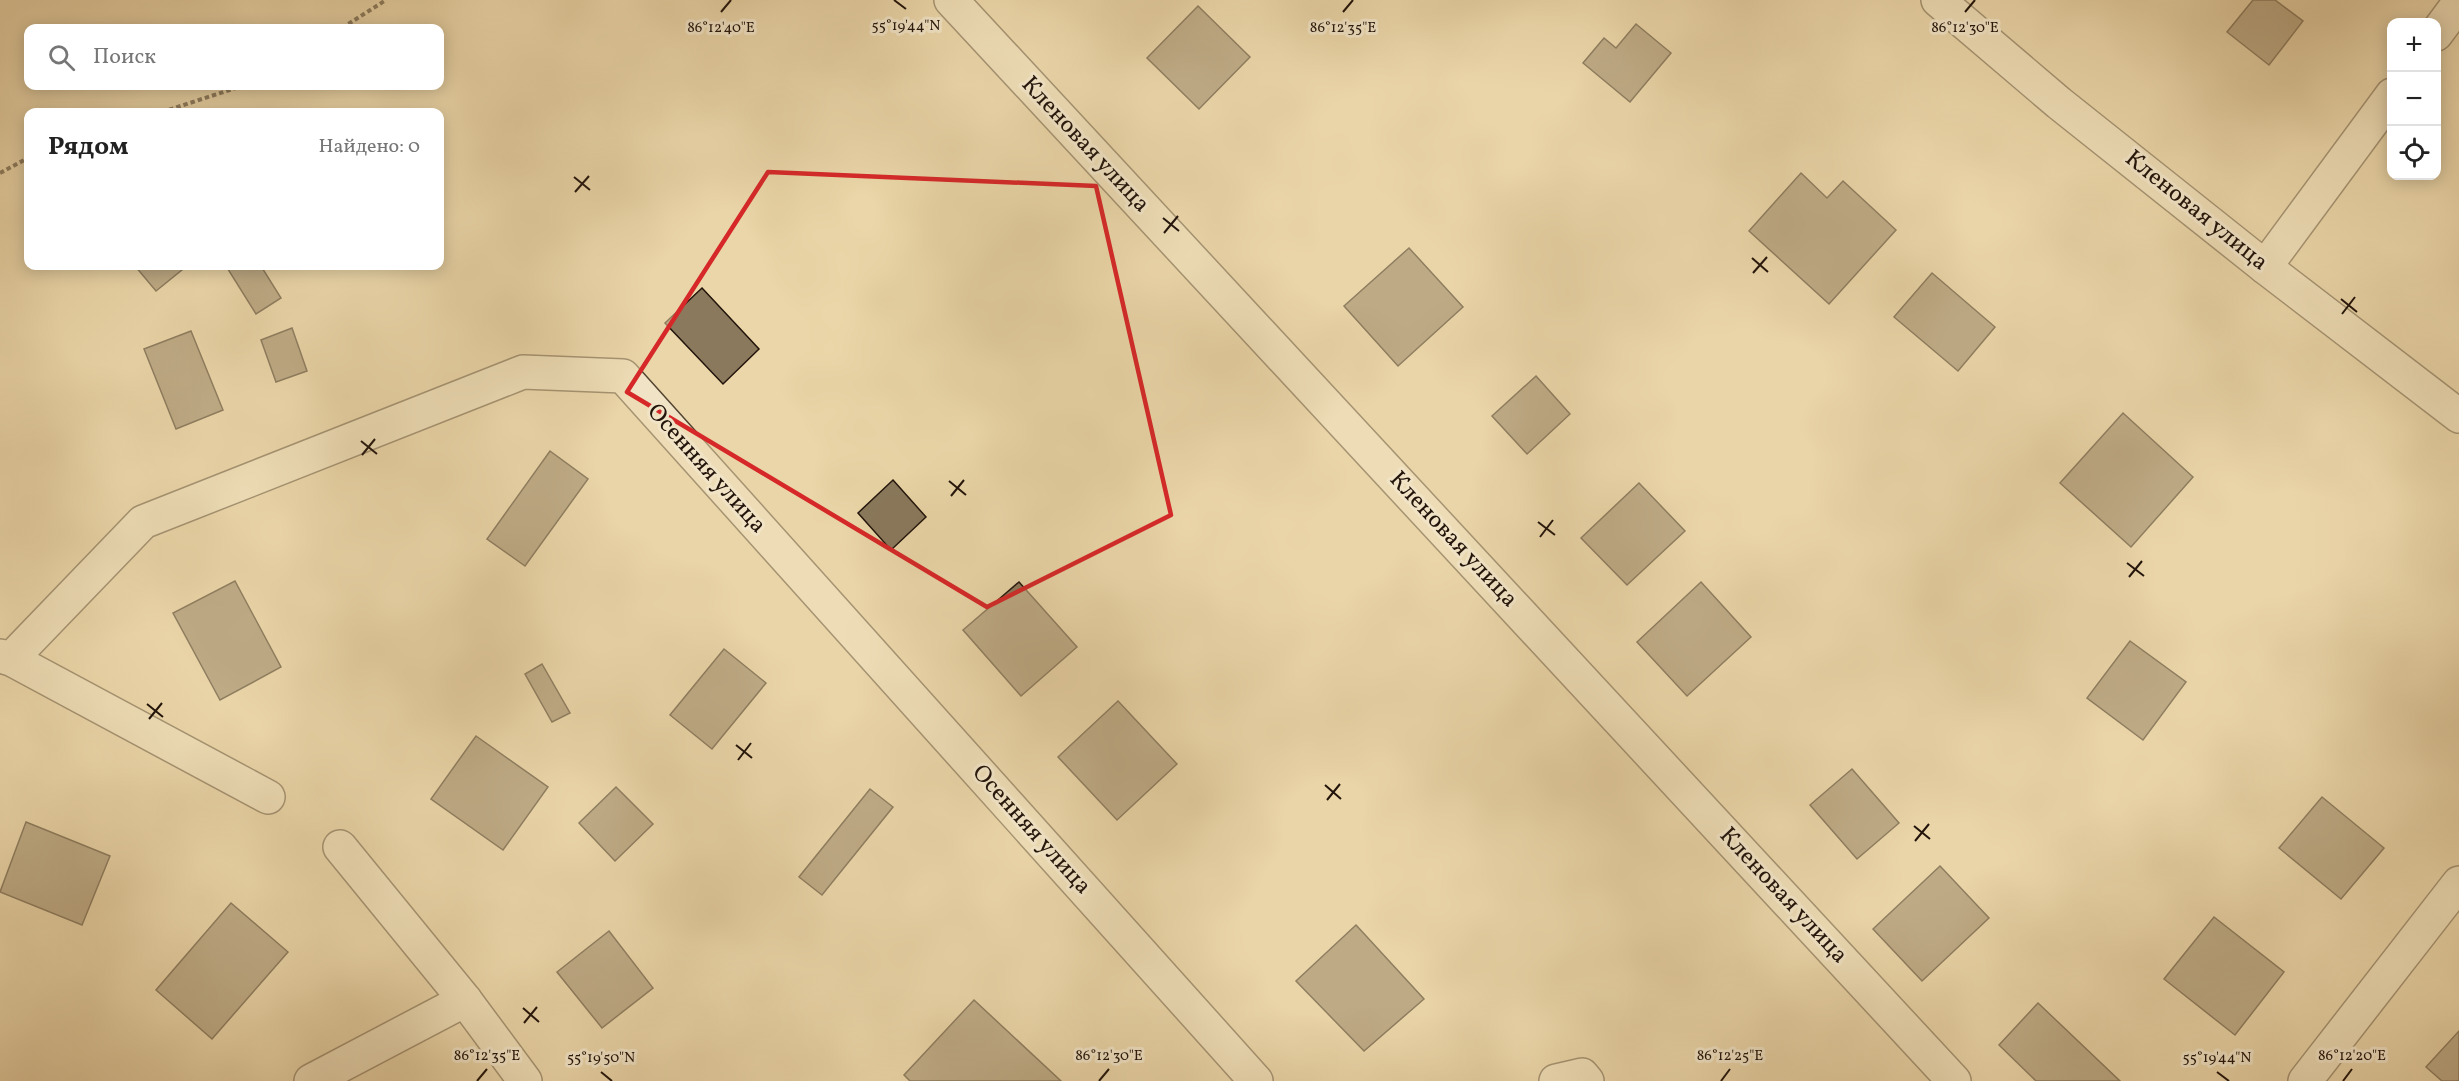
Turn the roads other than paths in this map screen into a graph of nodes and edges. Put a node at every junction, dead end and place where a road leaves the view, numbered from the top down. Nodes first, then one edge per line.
1 (951, 0) edge
2 (1938, 0) edge
3 (2459, 3) edge
4 (2441, 26) edge
5 (2387, 99) edge
6 (2265, 267) junction
7 (2459, 416) edge
8 (6, 657) edge
9 (268, 797) dead end
10 (340, 847) dead end
11 (2459, 883) edge
12 (465, 1000) junction
13 (311, 1081) edge
14 (525, 1081) edge
15 (1256, 1081) edge
16 (1556, 1081) edge
17 (1587, 1081) edge
18 (1954, 1081) edge
19 (2305, 1081) edge

1 - 18 street, Кленовая улица
2 - 6 street, Кленовая улица
3 - 4 street
5 - 6 street
6 - 7 street, Кленовая улица
8 - 9 street
8 - 15 street, Осенняя улица
10 - 12 street
11 - 19 street
12 - 13 street
12 - 14 street
16 - 17 street

